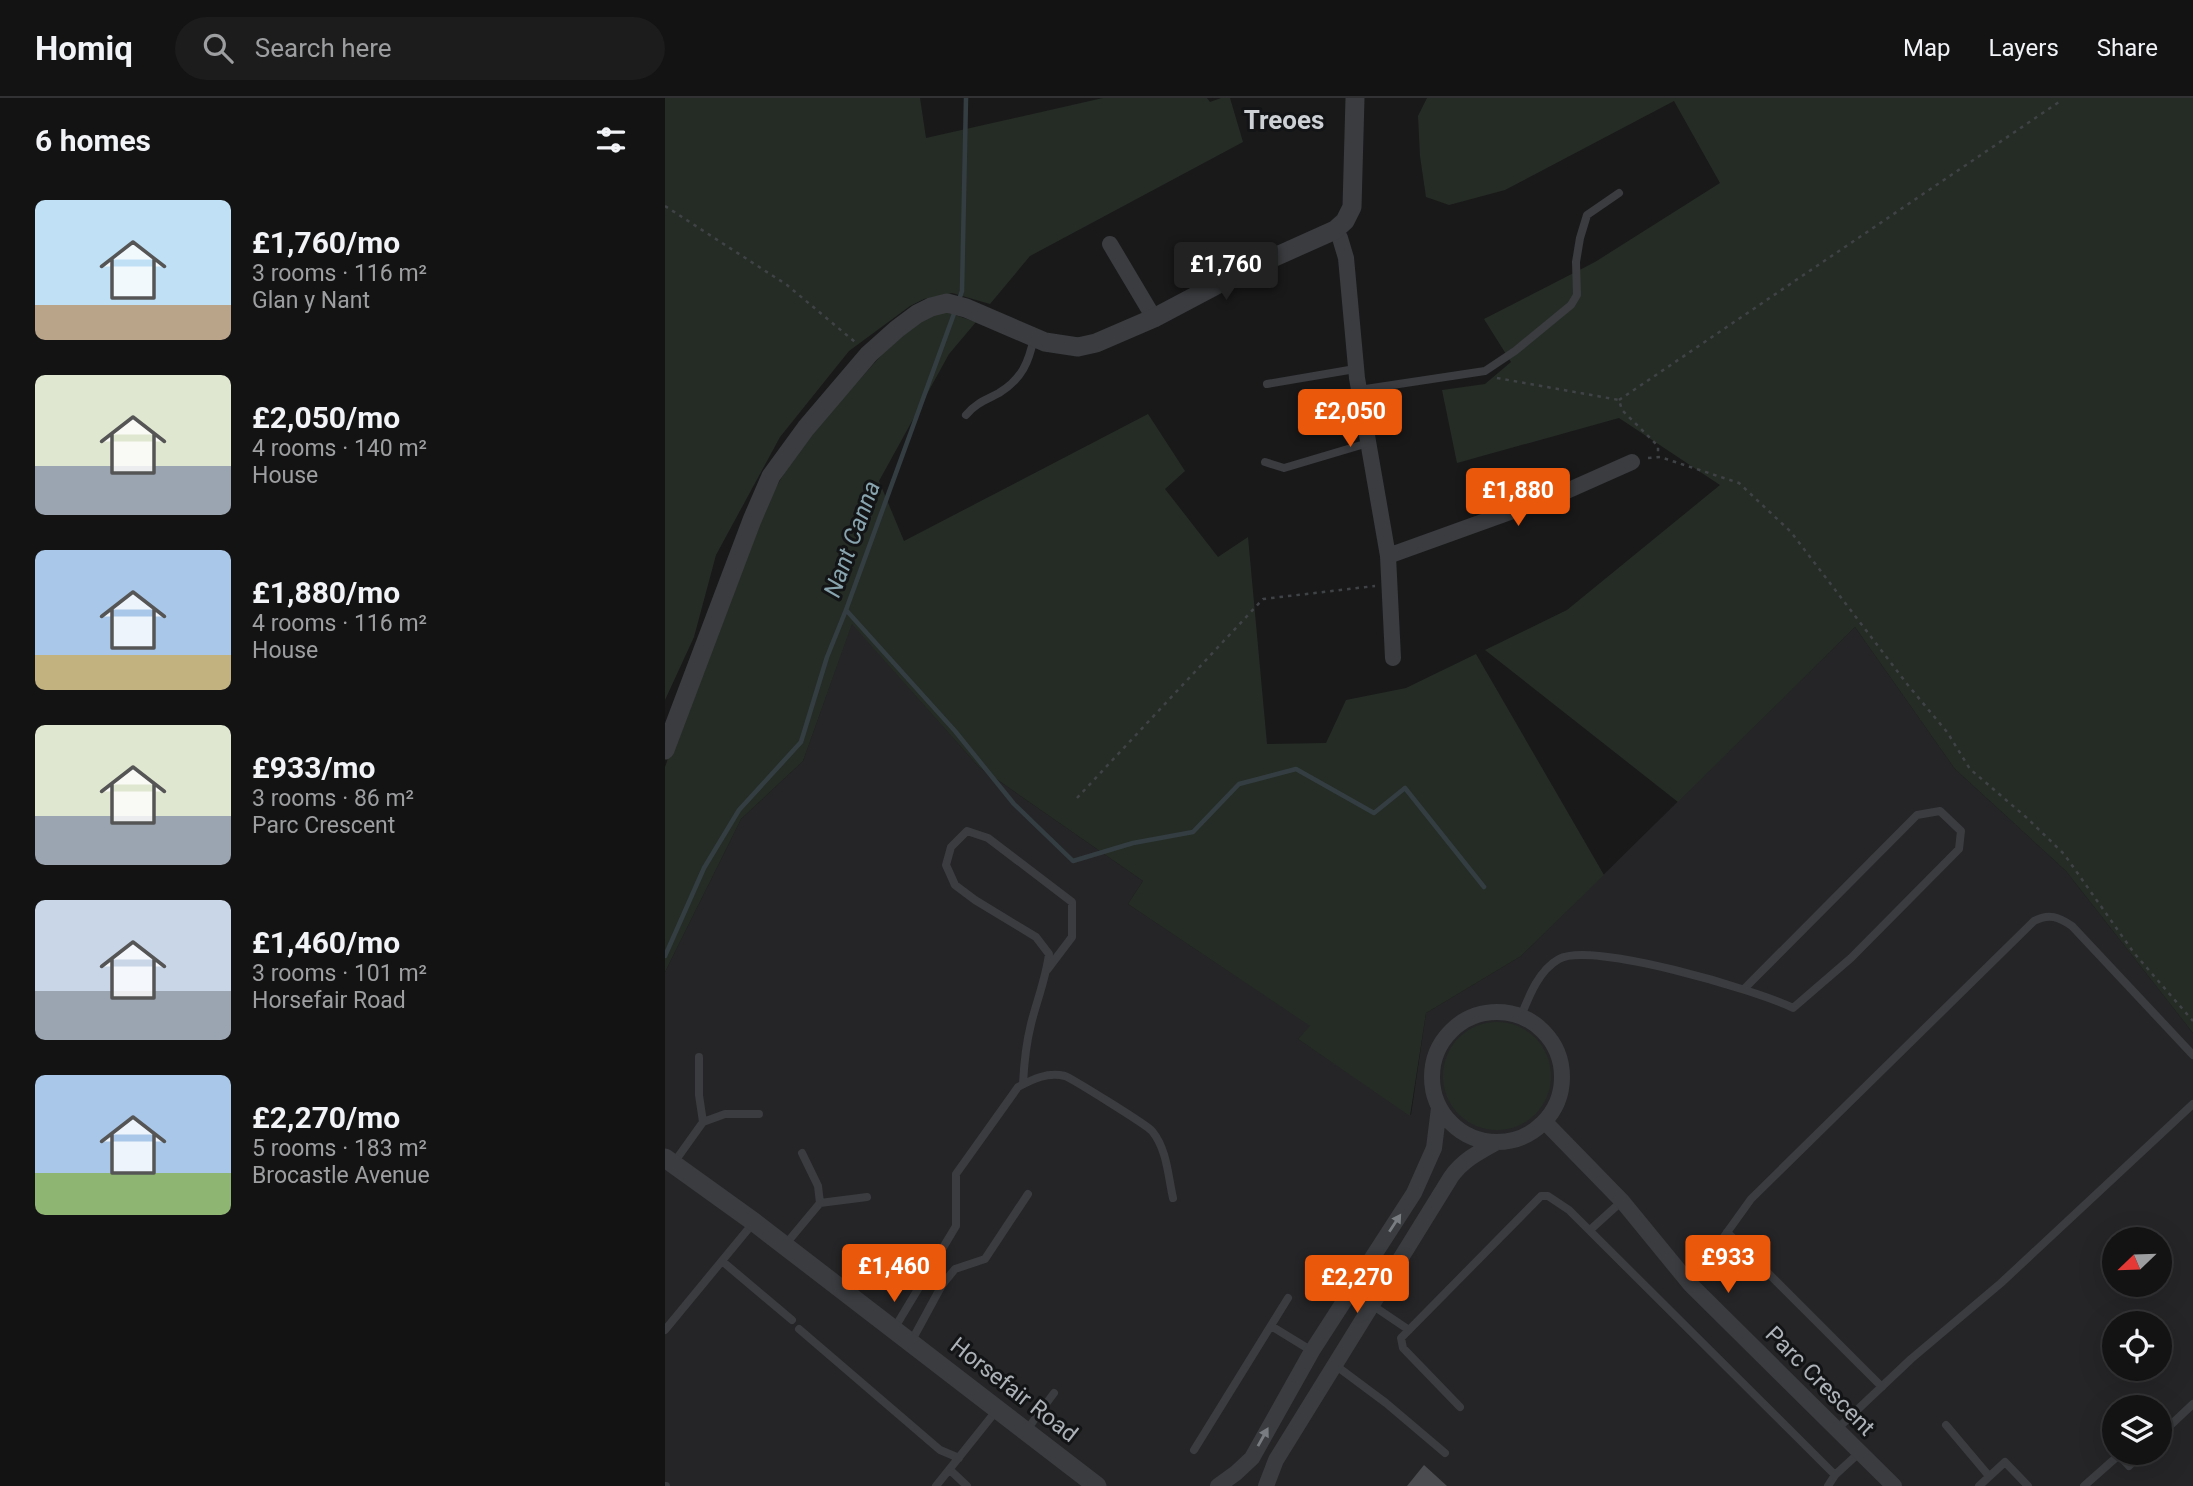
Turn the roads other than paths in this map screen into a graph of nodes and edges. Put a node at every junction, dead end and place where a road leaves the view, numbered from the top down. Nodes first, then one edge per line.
1 (1355, 98) edge
2 (1619, 193) dead end
3 (1335, 230) junction
4 (1110, 244) dead end
5 (1154, 318) junction
6 (1034, 337) junction
7 (1355, 369) junction
8 (1267, 384) dead end
9 (1359, 390) junction
10 (966, 415) dead end
11 (1368, 443) junction
12 (1265, 462) dead end
13 (1632, 463) road end
14 (1388, 556) junction
15 (1393, 658) dead end
16 (665, 750) edge
17 (1047, 970) junction
18 (1744, 989) junction
19 (1521, 1016) junction
20 (2193, 1055) edge
21 (699, 1057) dead end
22 (1023, 1084) junction
23 (2193, 1104) edge
24 (1439, 1108) junction
25 (759, 1114) dead end
26 (703, 1122) junction
27 (1545, 1122) junction
28 (1497, 1142) junction
29 (802, 1153) dead end
30 (669, 1161) edge
31 (1028, 1194) dead end
32 (867, 1197) dead end
33 (1173, 1198) dead end
34 (1622, 1201) junction
35 (820, 1203) junction
36 (754, 1222) junction
37 (1590, 1230) junction
38 (1727, 1232) junction
39 (785, 1245) junction
40 (722, 1261) junction
41 (1690, 1284) junction
42 (1288, 1297) dead end
43 (1372, 1305) junction
44 (792, 1320) dead end
45 (1271, 1326) junction
46 (799, 1329) dead end
47 (894, 1329) junction
48 (665, 1330) edge
49 (1409, 1330) junction
50 (911, 1342) junction
51 (1312, 1351) junction
52 (1335, 1365) junction
53 (1882, 1387) junction
54 (1054, 1393) dead end
55 (2193, 1404) edge
56 (1460, 1407) dead end
57 (998, 1409) junction
58 (2172, 1424) edge
59 (1946, 1425) dead end
60 (1837, 1430) junction
61 (1026, 1431) junction
62 (1194, 1450) dead end
63 (1445, 1452) dead end
64 (1860, 1452) junction
65 (959, 1458) junction
66 (2108, 1465) edge
67 (950, 1470) junction
68 (1835, 1475) junction
69 (1989, 1476) junction
70 (936, 1486) edge
71 (967, 1486) edge
72 (1097, 1486) edge
73 (1217, 1486) edge
74 (1266, 1486) edge
75 (1828, 1486) edge
76 (1894, 1486) edge
77 (1979, 1486) edge
78 (2028, 1486) edge
79 (2084, 1486) edge

1 - 3 street
2 - 9 lane
3 - 5 street
3 - 7 street
4 - 5 street
5 - 6 street
6 - 10 lane
6 - 16 street
7 - 8 lane
7 - 9 street
9 - 11 street
11 - 12 lane
11 - 14 street
13 - 14 street
14 - 15 street
17 - 17 lane
17 - 22 lane
18 - 18 lane
18 - 19 lane
19 - 24 street
19 - 27 street
20 - 38 lane
21 - 26 lane
22 - 33 lane
22 - 47 lane
23 - 53 lane
24 - 28 street
51 -> 24 street
25 - 26 lane
26 - 30 lane
27 - 28 street
27 - 34 street, Parc Crescent
28 - 43 street
29 - 35 lane
30 - 36 street, Horsefair Road
31 - 50 lane
32 - 35 lane
34 - 37 lane
34 - 41 street, Parc Crescent
35 - 39 lane
36 - 39 street, Horsefair Road
36 - 40 lane
37 - 49 lane
37 - 68 lane
38 - 41 lane
38 - 53 lane
39 - 47 street, Horsefair Road
40 - 44 lane
40 - 48 lane
41 - 60 street, Parc Crescent
42 - 45 lane
43 - 49 lane
43 - 52 street
45 - 51 lane
45 - 62 lane
46 - 65 lane
47 - 50 street, Horsefair Road
49 - 56 lane
50 - 57 street, Horsefair Road
73 -> 51 street
52 - 63 lane
52 - 74 street
53 - 60 lane
54 - 61 lane
55 - 58 lane
57 - 61 street, Horsefair Road
57 - 65 lane
59 - 69 lane
60 - 64 street, Parc Crescent
61 - 72 street, Horsefair Road
64 - 68 lane
64 - 76 street, Parc Crescent
65 - 67 lane
66 - 79 lane
67 - 70 lane
67 - 71 lane
68 - 75 lane
69 - 77 lane
69 - 78 lane

